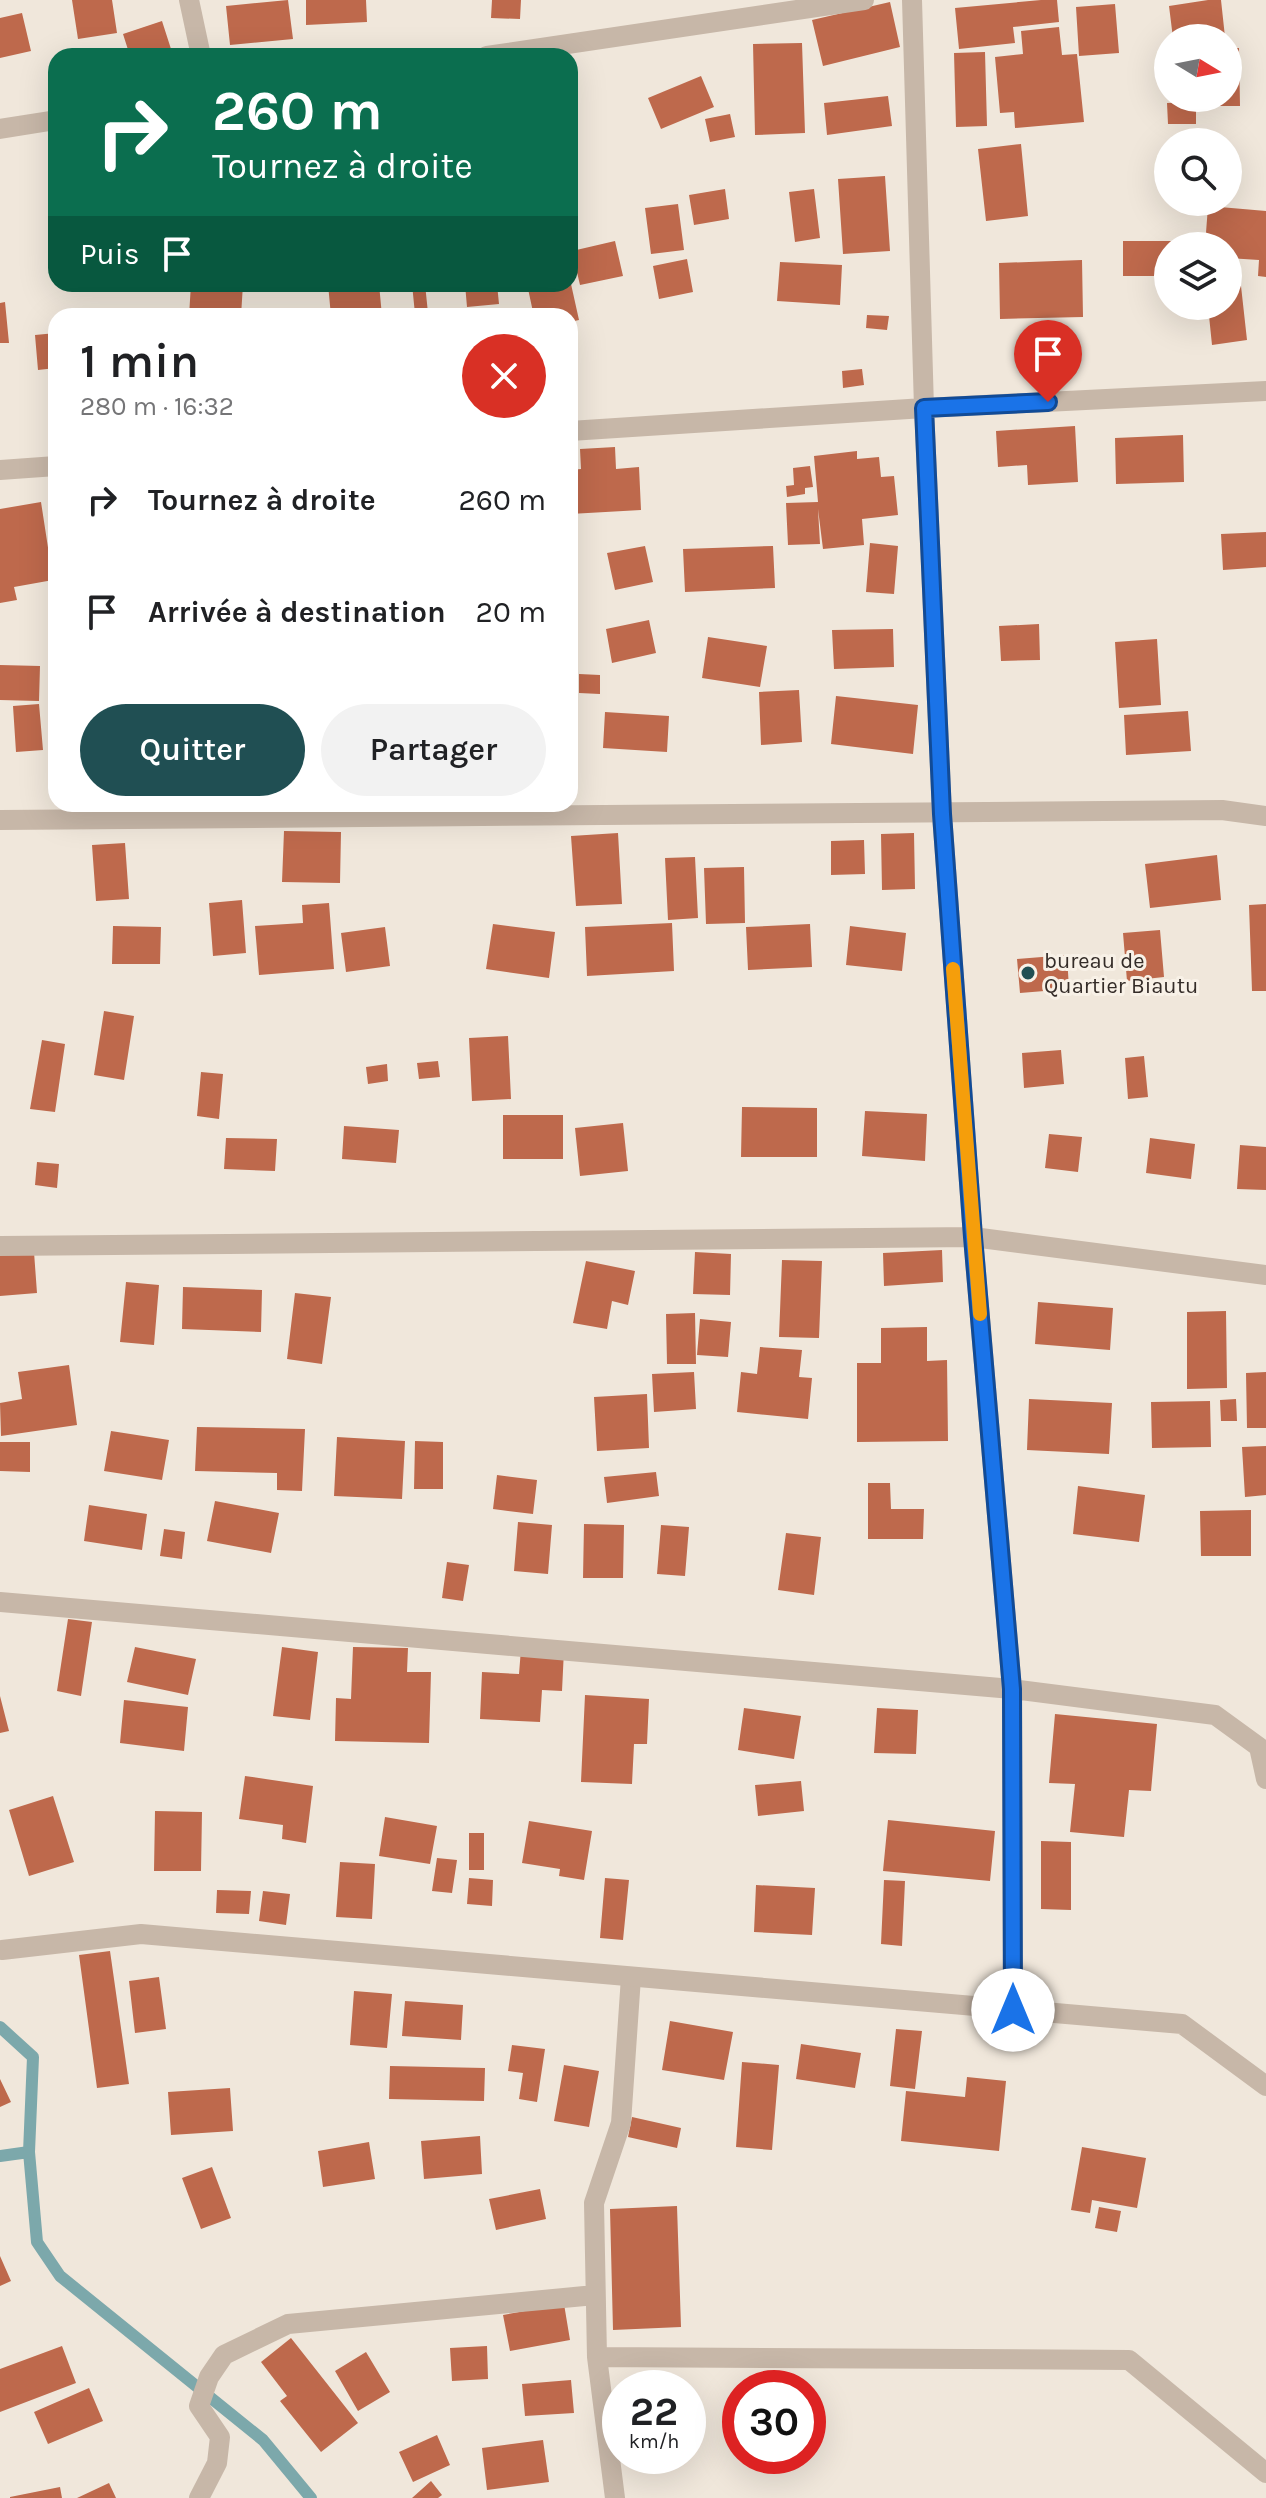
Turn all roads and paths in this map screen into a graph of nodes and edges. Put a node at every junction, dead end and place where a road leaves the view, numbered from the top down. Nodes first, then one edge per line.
1 (189, 0) edge
2 (864, 0) edge
3 (912, 0) edge
4 (199, 48) edge
5 (541, 48) edge
6 (48, 121) edge
7 (0, 129) edge
8 (1266, 391) edge
9 (924, 408) junction
10 (578, 430) edge
11 (48, 467) edge
12 (0, 470) edge
13 (942, 814) junction
14 (1266, 816) edge
15 (0, 820) edge
16 (973, 1237) junction
17 (0, 1246) edge
18 (1266, 1275) edge
19 (0, 1602) edge
20 (1012, 1689) junction
21 (1266, 1779) edge
22 (1, 1950) edge
23 (631, 1977) junction
24 (1013, 2010) junction
25 (1266, 2086) edge
26 (595, 2295) junction
27 (597, 2357) junction
28 (1266, 2473) edge
29 (199, 2498) edge
30 (615, 2498) edge

1 - 4 street
2 - 5 street
3 - 9 street
6 - 7 street
8 - 9 street
9 - 10 street
9 - 13 street
11 - 12 street
13 - 14 street
13 - 15 street
13 - 16 street
16 - 17 street
16 - 18 street
16 - 20 street
19 - 20 street
20 - 21 street
20 - 24 street
22 - 23 street
23 - 24 street
23 - 26 street
24 - 25 street
26 - 27 street
26 - 29 street
27 - 28 street
27 - 30 street

